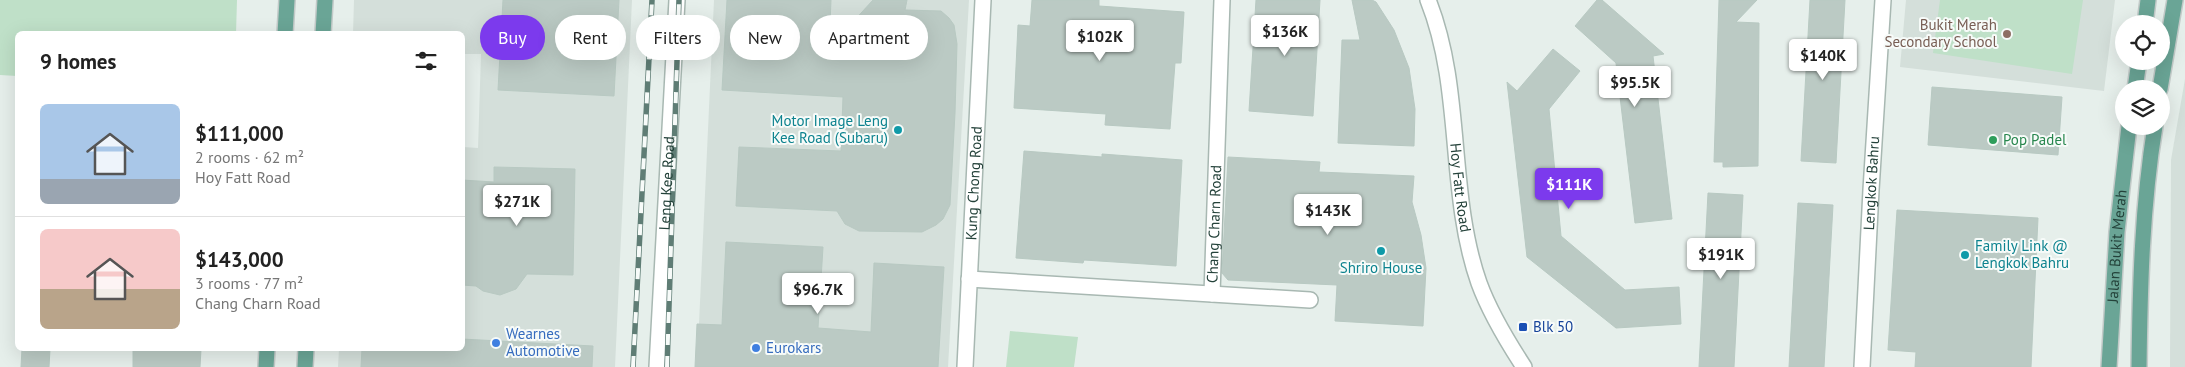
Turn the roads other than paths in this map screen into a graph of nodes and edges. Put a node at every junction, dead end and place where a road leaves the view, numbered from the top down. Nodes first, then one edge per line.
1 (287, 0) edge
2 (325, 0) edge
3 (677, 0) edge
4 (983, 0) edge
5 (1222, 0) edge
6 (1428, 0) edge
7 (1883, 0) edge
8 (2148, 0) edge
9 (2175, 0) edge
10 (2146, 15) edge
11 (286, 31) edge
12 (323, 31) edge
13 (2162, 80) edge
14 (2128, 135) edge
15 (2153, 135) edge
16 (969, 280) junction
17 (1212, 294) junction
18 (1310, 300) dead end
19 (267, 351) edge
20 (306, 351) edge
21 (266, 367) edge
22 (304, 367) edge
23 (658, 367) edge
24 (965, 367) edge
25 (1524, 367) edge
26 (1862, 367) edge
27 (2109, 367) edge
28 (2139, 367) edge

1 - 11 main road
2 - 12 main road
3 - 23 street, Leng Kee Road
4 - 16 street, Kung Chong Road
5 - 17 street, Chang Charn Road
6 - 25 street, Hoy Fatt Road
7 - 26 street, Lengkok Bahru
8 - 10 main road
9 - 13 main road
14 - 27 main road, Jalan Bukit Merah
15 - 28 main road, Jalan Bukit Merah
16 - 17 street, Chang Charn Road
16 - 24 street, Kung Chong Road
17 - 18 street
19 - 21 main road
20 - 22 main road

